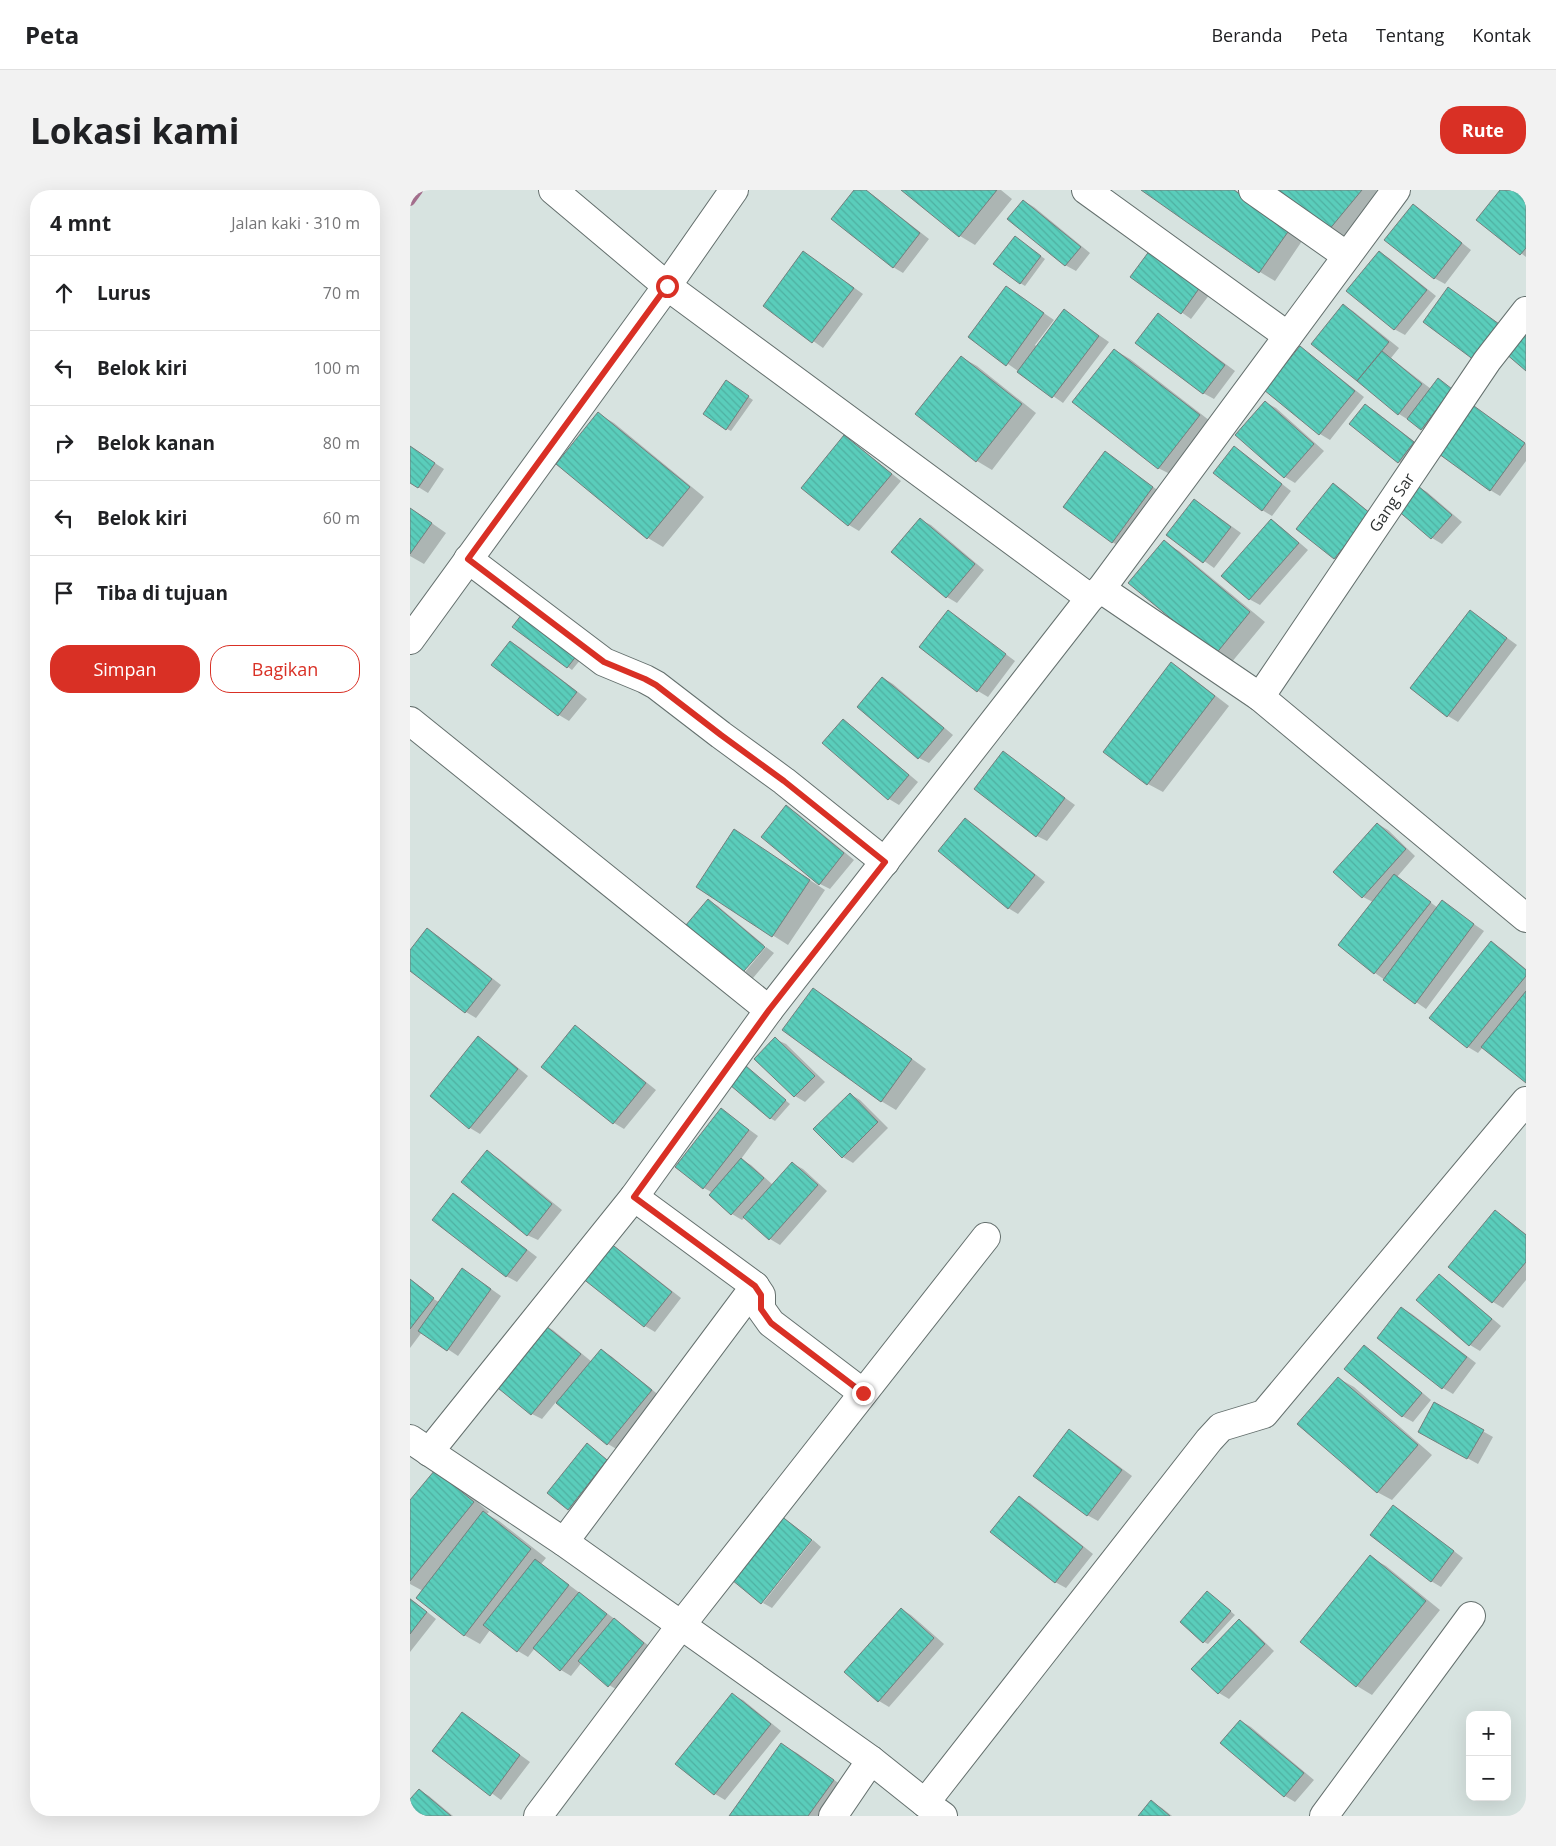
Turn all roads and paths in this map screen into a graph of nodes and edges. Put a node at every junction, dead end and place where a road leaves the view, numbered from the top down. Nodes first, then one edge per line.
1 (554, 190) edge
2 (734, 190) edge
3 (1086, 190) edge
4 (1253, 190) edge
5 (1396, 190) edge
6 (1348, 256) junction
7 (667, 286) junction
8 (1526, 311) edge
9 (1288, 336) junction
10 (468, 559) junction
11 (1095, 593) junction
12 (410, 640) edge
13 (1260, 697) junction
14 (410, 721) edge
15 (885, 862) junction
16 (1526, 918) edge
17 (769, 1010) junction
18 (1526, 1101) edge
19 (634, 1197) junction
20 (986, 1237) dead end
21 (755, 1286) junction
22 (863, 1393) junction
23 (415, 1443) edge
24 (564, 1542) junction
25 (1471, 1616) dead end
26 (682, 1624) junction
27 (871, 1760) junction
28 (934, 1810) edge
29 (538, 1816) edge
30 (833, 1816) edge
31 (1324, 1816) edge

1 - 7 street
2 - 7 street
3 - 9 street
4 - 6 street
5 - 6 street
6 - 9 street
7 - 10 street
7 - 11 street
8 - 13 street, Gang Sar
9 - 11 street
10 - 12 street
10 - 15 street
11 - 13 street
11 - 15 street
13 - 16 street
14 - 17 street
15 - 17 street
17 - 19 street
18 - 28 street
19 - 21 street
19 - 23 street
20 - 22 street
21 - 22 street
21 - 24 street
22 - 26 street
23 - 24 street
24 - 26 street
25 - 31 street
26 - 27 street
26 - 29 street
27 - 28 street
27 - 30 street

